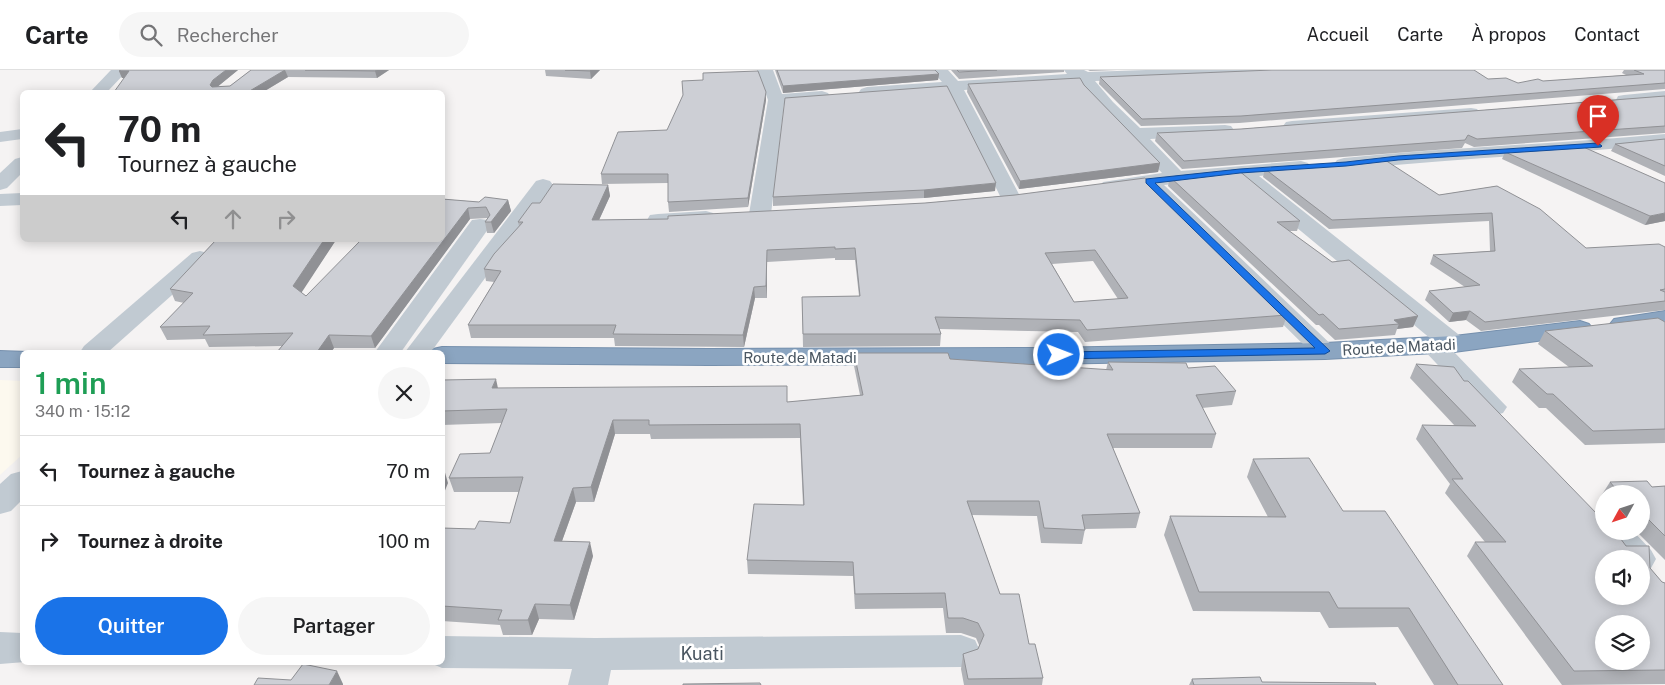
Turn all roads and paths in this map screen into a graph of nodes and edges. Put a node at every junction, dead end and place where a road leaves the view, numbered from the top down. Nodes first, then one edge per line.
1 (120, 70) edge
2 (765, 70) edge
3 (938, 70) edge
4 (1270, 70) edge
5 (1078, 73) edge
6 (953, 85) junction
7 (100, 90) edge
8 (855, 93) edge
9 (835, 95) edge
10 (1665, 96) edge
11 (776, 100) junction
12 (1603, 101) edge
13 (1486, 112) edge
14 (1278, 127) edge
15 (1239, 130) edge
16 (20, 134) edge
17 (1136, 134) junction
18 (0, 136) edge
19 (1665, 139) edge
20 (1582, 147) junction
21 (1615, 162) edge
22 (20, 165) edge
23 (1240, 171) junction
24 (1176, 177) junction
25 (1149, 181) junction
26 (0, 184) edge
27 (543, 185) dead end
28 (1090, 188) edge
29 (1031, 196) edge
30 (20, 198) edge
31 (0, 200) edge
32 (658, 220) edge
33 (480, 225) dead end
34 (200, 258) edge
35 (1663, 320) edge
36 (1443, 345) junction
37 (95, 350) edge
38 (389, 350) edge
39 (419, 350) edge
40 (1325, 351) junction
41 (445, 355) edge
42 (0, 359) edge
43 (20, 359) edge
44 (1508, 423) edge
45 (20, 484) edge
46 (0, 503) edge
47 (1621, 540) edge
48 (1631, 550) edge
49 (0, 648) edge
50 (20, 648) edge
51 (961, 651) dead end
52 (445, 652) edge
53 (592, 669) edge

1 - 7 street
2 - 11 street
3 - 6 street
4 - 5 street
5 - 6 street
5 - 17 street
6 - 8 street
6 - 29 street
9 - 11 street
10 - 12 street
11 - 32 street
13 - 14 street
15 - 17 street
16 - 18 street
17 - 24 street
19 - 20 street
20 - 21 street
20 - 23 street
22 - 26 street
23 - 24 street
23 - 36 street
24 - 25 street
25 - 28 street
25 - 40 street
27 - 39 street
30 - 31 street
33 - 38 street
34 - 37 street
35 - 36 highway, Route de Matadi
36 - 40 highway, Route de Matadi
36 - 44 street
40 - 41 highway, Route de Matadi
42 - 43 highway
45 - 46 street
47 - 48 street
49 - 50 street
51 - 53 street, Kuati
52 - 53 street, Kuati

